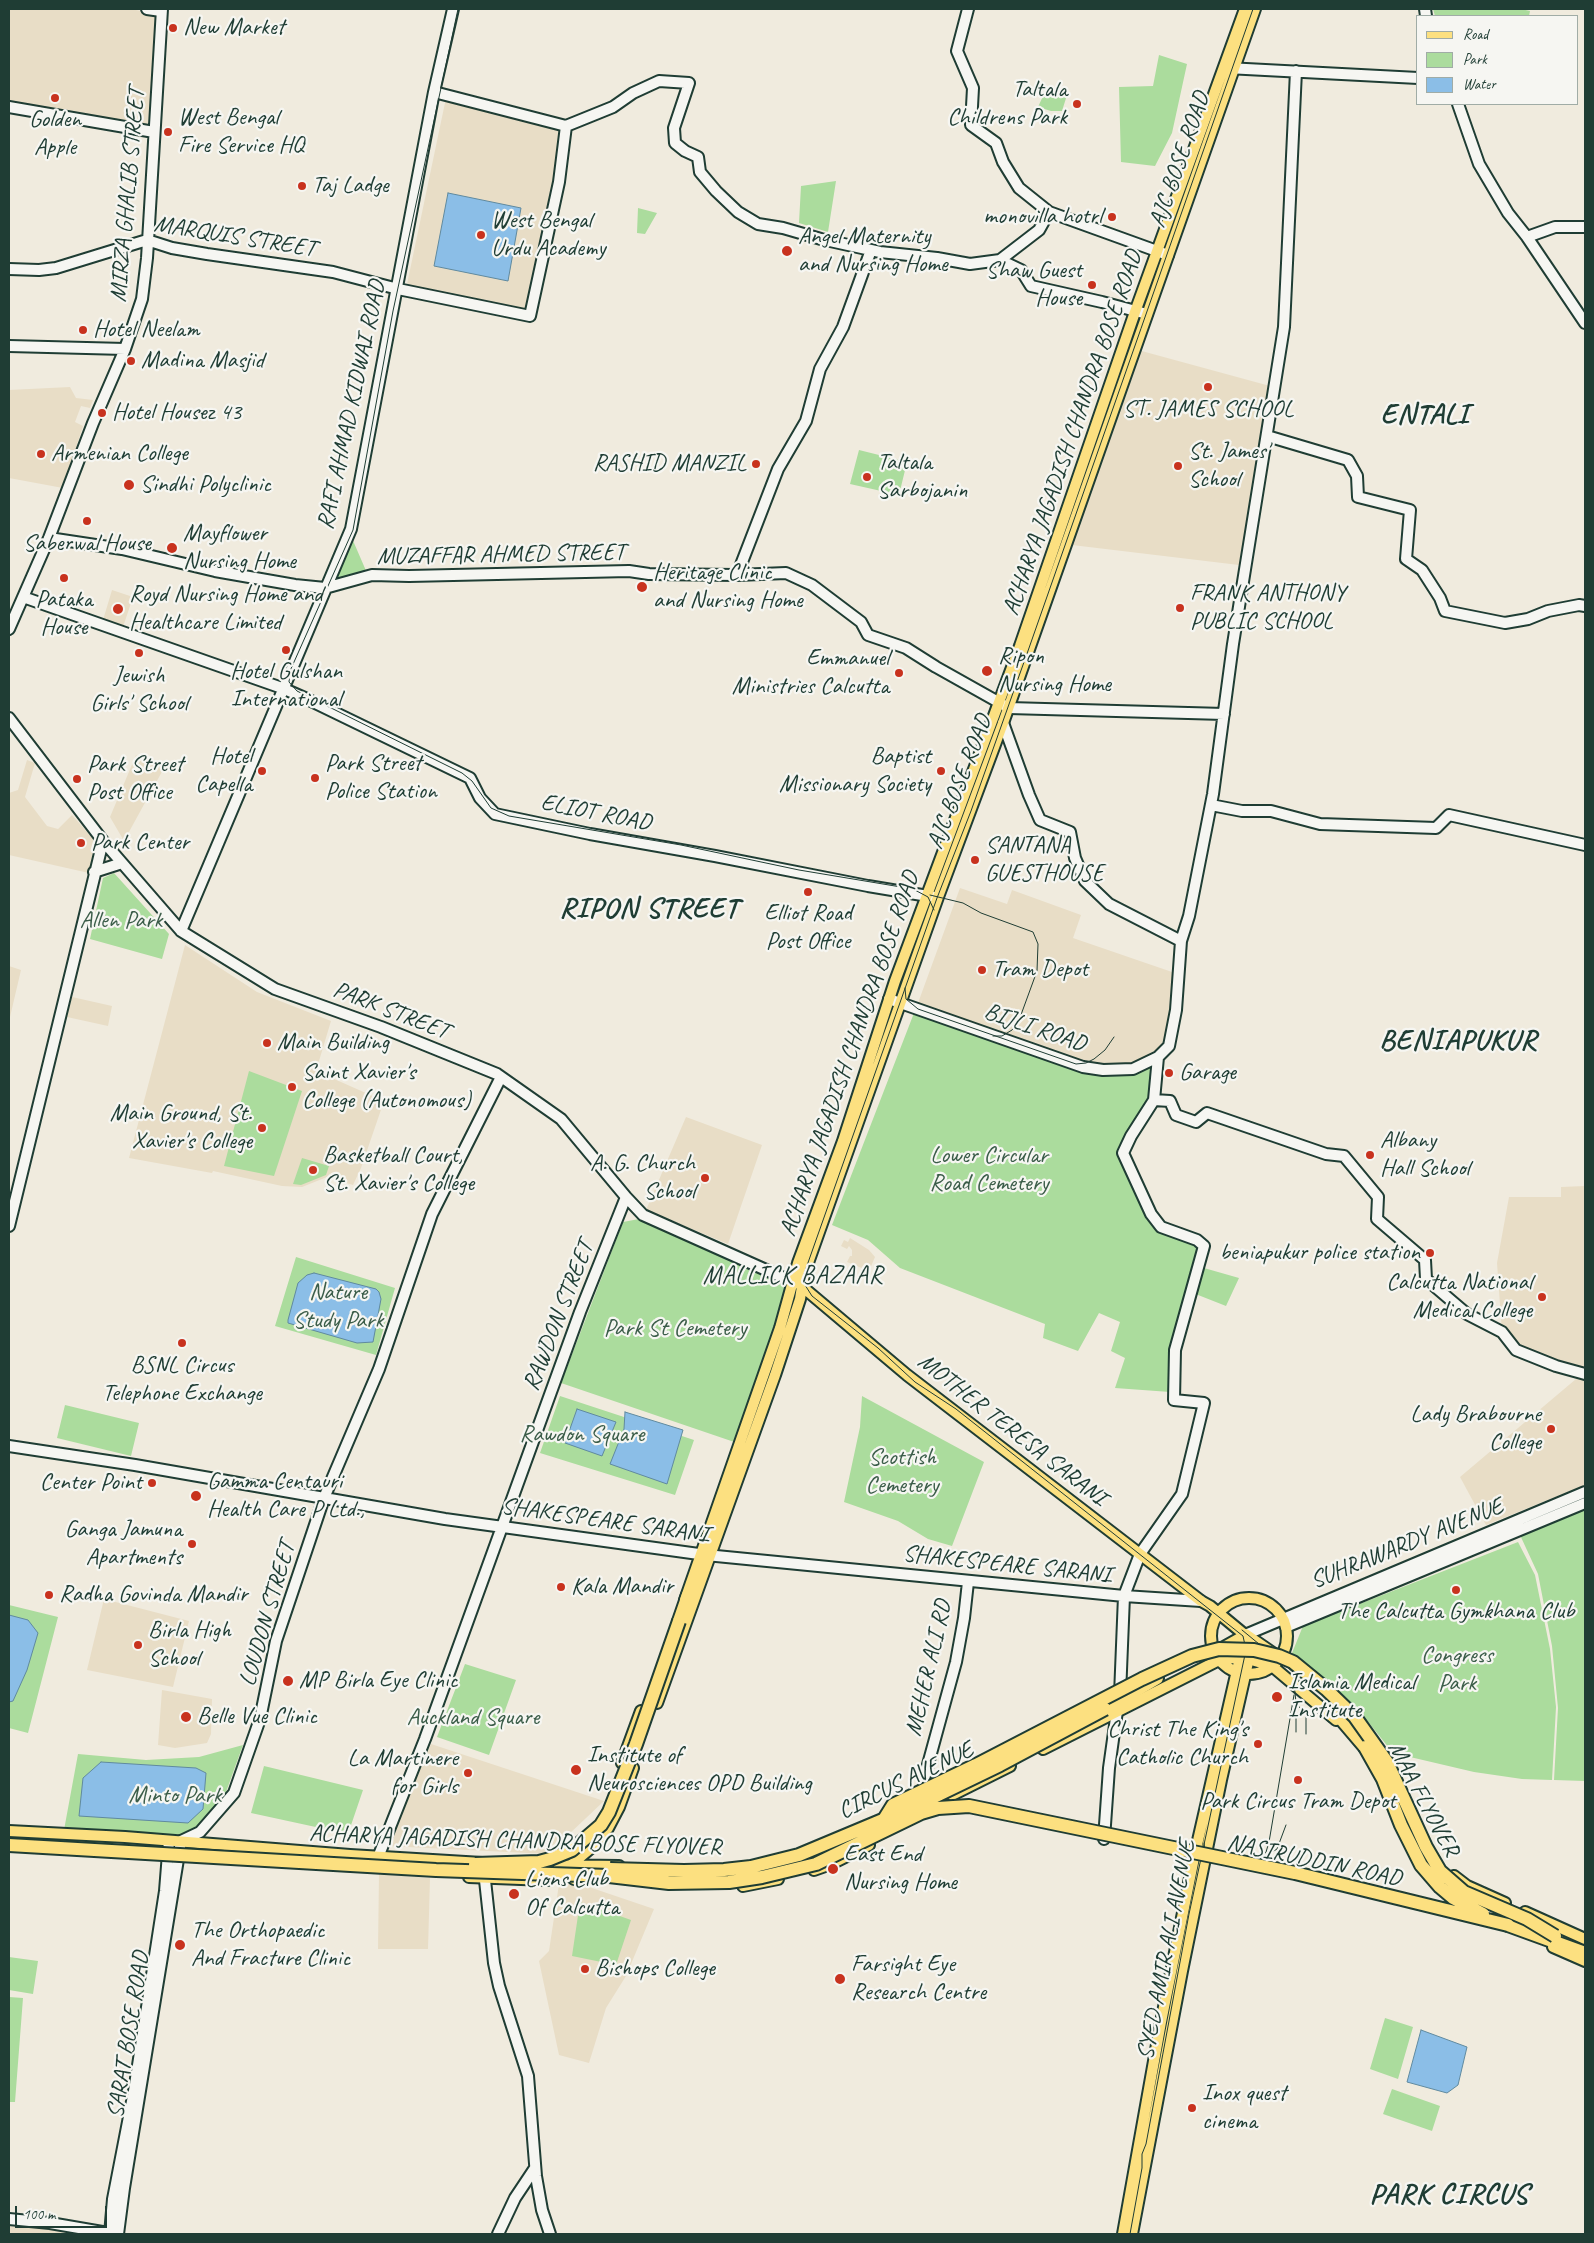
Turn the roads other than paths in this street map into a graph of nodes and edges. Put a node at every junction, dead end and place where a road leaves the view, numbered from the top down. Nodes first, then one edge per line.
1 (147, 9) edge
2 (453, 9) edge
3 (968, 9) edge
4 (1245, 9) edge
5 (1255, 9) edge
6 (162, 10) edge
7 (1228, 68) junction
8 (1296, 71) junction
9 (1416, 78) edge
10 (434, 92) junction
11 (1458, 105) edge
12 (9, 107) edge
13 (566, 126) junction
14 (154, 132) junction
15 (1049, 212) junction
16 (1585, 227) edge
17 (1527, 237) junction
18 (147, 240) junction
19 (871, 250) junction
20 (1158, 251) junction
21 (1168, 255) junction
22 (1000, 260) junction
23 (9, 269) edge
24 (397, 288) junction
25 (1135, 312) junction
26 (1147, 314) junction
27 (1585, 324) edge
28 (9, 346) edge
29 (126, 349) junction
30 (1268, 436) junction
31 (49, 538) junction
32 (737, 575) junction
33 (325, 588) junction
34 (23, 597) junction
35 (1585, 606) edge
36 (9, 629) edge
37 (282, 688) junction
38 (999, 702) junction
39 (1009, 708) junction
40 (1224, 714) junction
41 (9, 718) edge
42 (1003, 723) junction
43 (1211, 805) junction
44 (103, 841) junction
45 (1585, 845) edge
46 (122, 863) junction
47 (94, 872) junction
48 (926, 895) junction
49 (938, 897) junction
50 (181, 931) junction
51 (1180, 941) junction
52 (889, 999) junction
53 (901, 1003) junction
54 (1158, 1057) junction
55 (501, 1077) junction
56 (1154, 1100) junction
57 (626, 1197) junction
58 (9, 1226) edge
59 (798, 1284) junction
60 (1585, 1374) edge
61 (9, 1446) edge
62 (1585, 1492) edge
63 (324, 1498) junction
64 (1585, 1504) edge
65 (502, 1528) junction
66 (1140, 1554) junction
67 (706, 1555) junction
68 (968, 1582) junction
69 (688, 1595) junction
70 (1124, 1596) junction
71 (1203, 1603) junction
72 (1218, 1615) junction
73 (1284, 1622) junction
74 (1244, 1636) junction
75 (1217, 1656) junction
76 (1245, 1658) junction
77 (1279, 1658) junction
78 (1241, 1673) junction
79 (1157, 1678) junction
80 (1120, 1695) junction
81 (1111, 1710) junction
82 (1337, 1717) junction
83 (925, 1795) junction
84 (936, 1802) junction
85 (888, 1822) junction
86 (9, 1831) edge
87 (9, 1837) edge
88 (1104, 1839) junction
89 (169, 1841) junction
90 (181, 1842) junction
91 (9, 1845) edge
92 (9, 1850) edge
93 (378, 1857) junction
94 (1194, 1858) junction
95 (172, 1860) junction
96 (1205, 1860) junction
97 (484, 1863) junction
98 (467, 1864) junction
99 (572, 1864) junction
100 (559, 1865) junction
101 (373, 1871) junction
102 (609, 1876) junction
103 (484, 1878) junction
104 (574, 1879) junction
105 (560, 1880) junction
106 (1190, 1880) junction
107 (1460, 1881) junction
108 (1201, 1882) junction
109 (1446, 1898) junction
110 (1508, 1925) junction
111 (1555, 1936) junction
112 (1585, 1939) edge
113 (1585, 1947) edge
114 (1585, 1953) edge
115 (1585, 1961) edge
116 (535, 2168) junction
117 (9, 2219) edge
118 (113, 2234) edge
119 (498, 2234) edge
120 (550, 2234) edge
121 (1123, 2234) edge
122 (1132, 2234) edge

1 - 6 street
2 - 10 street, RAFI AHMAD KIDWAI ROAD
3 - 15 street
4 - 7 main road, ACHARYA JAGADISH CHANDRA BOSE ROAD
5 - 7 main road, AJC BOSE ROAD
6 - 14 street, MIRZA GHALIB STREET
7 - 8 street
7 - 20 main road, ACHARYA JAGADISH CHANDRA BOSE ROAD
7 - 21 main road, AJC BOSE ROAD
8 - 9 street
8 - 30 street
10 - 13 street
10 - 24 street, RAFI AHMAD KIDWAI ROAD
11 - 17 street
12 - 14 street
13 - 19 street
13 - 24 street, MARQUIS STREET
14 - 18 street, MIRZA GHALIB STREET
15 - 20 street
15 - 22 street
16 - 17 street
17 - 27 street
18 - 23 street, MARQUIS STREET
18 - 24 street, MARQUIS STREET
18 - 29 street, MIRZA GHALIB STREET
19 - 22 street
19 - 32 street
20 - 21 street
20 - 25 main road, ACHARYA JAGADISH CHANDRA BOSE ROAD
21 - 26 main road, AJC BOSE ROAD
22 - 25 street
24 - 33 street, RAFI AHMAD KIDWAI ROAD
25 - 26 street
25 - 38 main road, ACHARYA JAGADISH CHANDRA BOSE ROAD
26 - 39 main road, AJC BOSE ROAD
28 - 29 street
29 - 31 street, MIRZA GHALIB STREET
30 - 35 street
30 - 40 street
31 - 33 street, MUZAFFAR AHMED STREET
31 - 34 street, MIRZA GHALIB STREET
32 - 33 street, MUZAFFAR AHMED STREET
32 - 38 street, MUZAFFAR AHMED STREET
33 - 37 street, RAFI AHMAD KIDWAI ROAD
34 - 36 street, MIRZA GHALIB STREET
34 - 37 street, ELIOT ROAD
37 - 48 street, ELIOT ROAD
37 - 50 street, RAFI AHMAD KIDWAI ROAD
38 - 39 street, MUZAFFAR AHMED STREET
38 - 48 main road, ACHARYA JAGADISH CHANDRA BOSE ROAD
39 - 40 street
39 - 42 main road, AJC BOSE ROAD
40 - 43 street
41 - 44 street, PARK STREET
42 - 49 main road, AJC BOSE ROAD
42 - 51 street
43 - 45 street
43 - 51 street
44 - 46 street, PARK STREET
44 - 47 street
46 - 47 street
46 - 50 street, PARK STREET
47 - 58 street
48 - 49 street, ELIOT ROAD
48 - 52 main road, ACHARYA JAGADISH CHANDRA BOSE ROAD
49 - 53 main road, AJC BOSE ROAD
50 - 55 street, PARK STREET
51 - 54 street
52 - 53 street, BIJLI ROAD
52 - 59 main road, ACHARYA JAGADISH CHANDRA BOSE ROAD
53 - 54 street, BIJLI ROAD
53 - 59 main road, AJC BOSE ROAD
54 - 56 street
55 - 57 street, PARK STREET
55 - 63 street, LOUDON STREET
56 - 60 street
56 - 66 street
57 - 59 street, PARK STREET
57 - 65 street, RAWDON STREET
59 - 66 main road, MOTHER TERESA SARANI
59 - 67 main road, ACHARYA JAGADISH CHANDRA BOSE ROAD
61 - 63 street, SHAKESPEARE SARANI
62 - 73 street, SUHRAWARDY AVENUE
63 - 65 street, SHAKESPEARE SARANI
63 - 90 street, LOUDON STREET
64 - 73 street, SUHRAWARDY AVENUE
65 - 67 street, SHAKESPEARE SARANI
65 - 93 street, RAWDON STREET
66 - 70 street
66 - 71 main road, MOTHER TERESA SARANI
67 - 68 street, SHAKESPEARE SARANI
67 - 69 main road, ACHARYA JAGADISH CHANDRA BOSE ROAD
67 - 99 main road, ACHARYA JAGADISH CHANDRA BOSE ROAD
68 - 70 street, SHAKESPEARE SARANI
68 - 83 street, MEHER ALI RD
69 - 98 highway, bridge
69 - 100 main road, ACHARYA JAGADISH CHANDRA BOSE ROAD
70 - 71 street, SHAKESPEARE SARANI
70 - 80 street
71 - 72 main road
72 - 73 main road
72 - 74 main road
72 - 75 main road
73 - 74 street, SUHRAWARDY AVENUE
73 - 77 main road
74 - 75 main road, CIRCUS AVENUE
74 - 76 main road
74 - 77 highway, MAA FLYOVER
75 - 76 main road
75 - 78 main road
75 - 79 main road, CIRCUS AVENUE
75 - 81 main road, CIRCUS AVENUE
76 - 77 main road
76 - 78 main road
77 - 78 main road
77 - 82 main road
77 - 107 main road, MAA FLYOVER
77 - 111 highway, MAA FLYOVER, bridge
78 - 94 main road, SYED AMIR ALI AVENUE
78 - 96 main road, SYED AMIR ALI AVENUE
79 - 80 main road, CIRCUS AVENUE
79 - 81 highway, ACHARYA JAGADISH CHANDRA BOSE FLYOVER
80 - 83 main road, CIRCUS AVENUE
81 - 84 main road, CIRCUS AVENUE
81 - 85 highway, ACHARYA JAGADISH CHANDRA BOSE FLYOVER, bridge
81 - 88 street
82 - 109 main road
82 - 110 highway, MAA FLYOVER, bridge
83 - 84 street, NASIRUDDIN ROAD
83 - 99 main road, CIRCUS AVENUE
84 - 85 main road, ACHARYA JAGADISH CHANDRA BOSE FLYOVER
84 - 88 street, NASIRUDDIN ROAD
84 - 104 main road, CIRCUS AVENUE
85 - 98 highway, ACHARYA JAGADISH CHANDRA BOSE FLYOVER, bridge
85 - 102 main road, ACHARYA JAGADISH CHANDRA BOSE FLYOVER, bridge
85 - 111 highway, bridge
86 - 89 main road
87 - 98 highway, ACHARYA JAGADISH CHANDRA BOSE FLYOVER
88 - 94 street, NASIRUDDIN ROAD
89 - 90 main road
89 - 95 street
90 - 93 main road
90 - 95 street
91 - 102 highway, ACHARYA JAGADISH CHANDRA BOSE FLYOVER, bridge
92 - 95 main road
93 - 97 main road
93 - 101 street, RAWDON STREET
94 - 96 street, NASIRUDDIN ROAD
94 - 106 main road, SYED AMIR ALI AVENUE
95 - 101 main road
95 - 118 street
96 - 108 main road, SYED AMIR ALI AVENUE
96 - 109 street, NASIRUDDIN ROAD
97 - 100 main road
97 - 103 street
99 - 100 main road, CIRCUS AVENUE
99 - 104 main road
100 - 105 main road
101 - 103 main road
102 - 110 highway, bridge
103 - 105 main road
103 - 116 street
104 - 105 main road
106 - 108 main road
106 - 121 main road, SYED AMIR ALI AVENUE
107 - 109 street
107 - 112 main road, MAA FLYOVER
108 - 122 main road, SYED AMIR ALI AVENUE
109 - 115 main road
110 - 114 highway, MAA FLYOVER
111 - 113 highway, MAA FLYOVER
116 - 119 street
116 - 120 street
117 - 118 street

